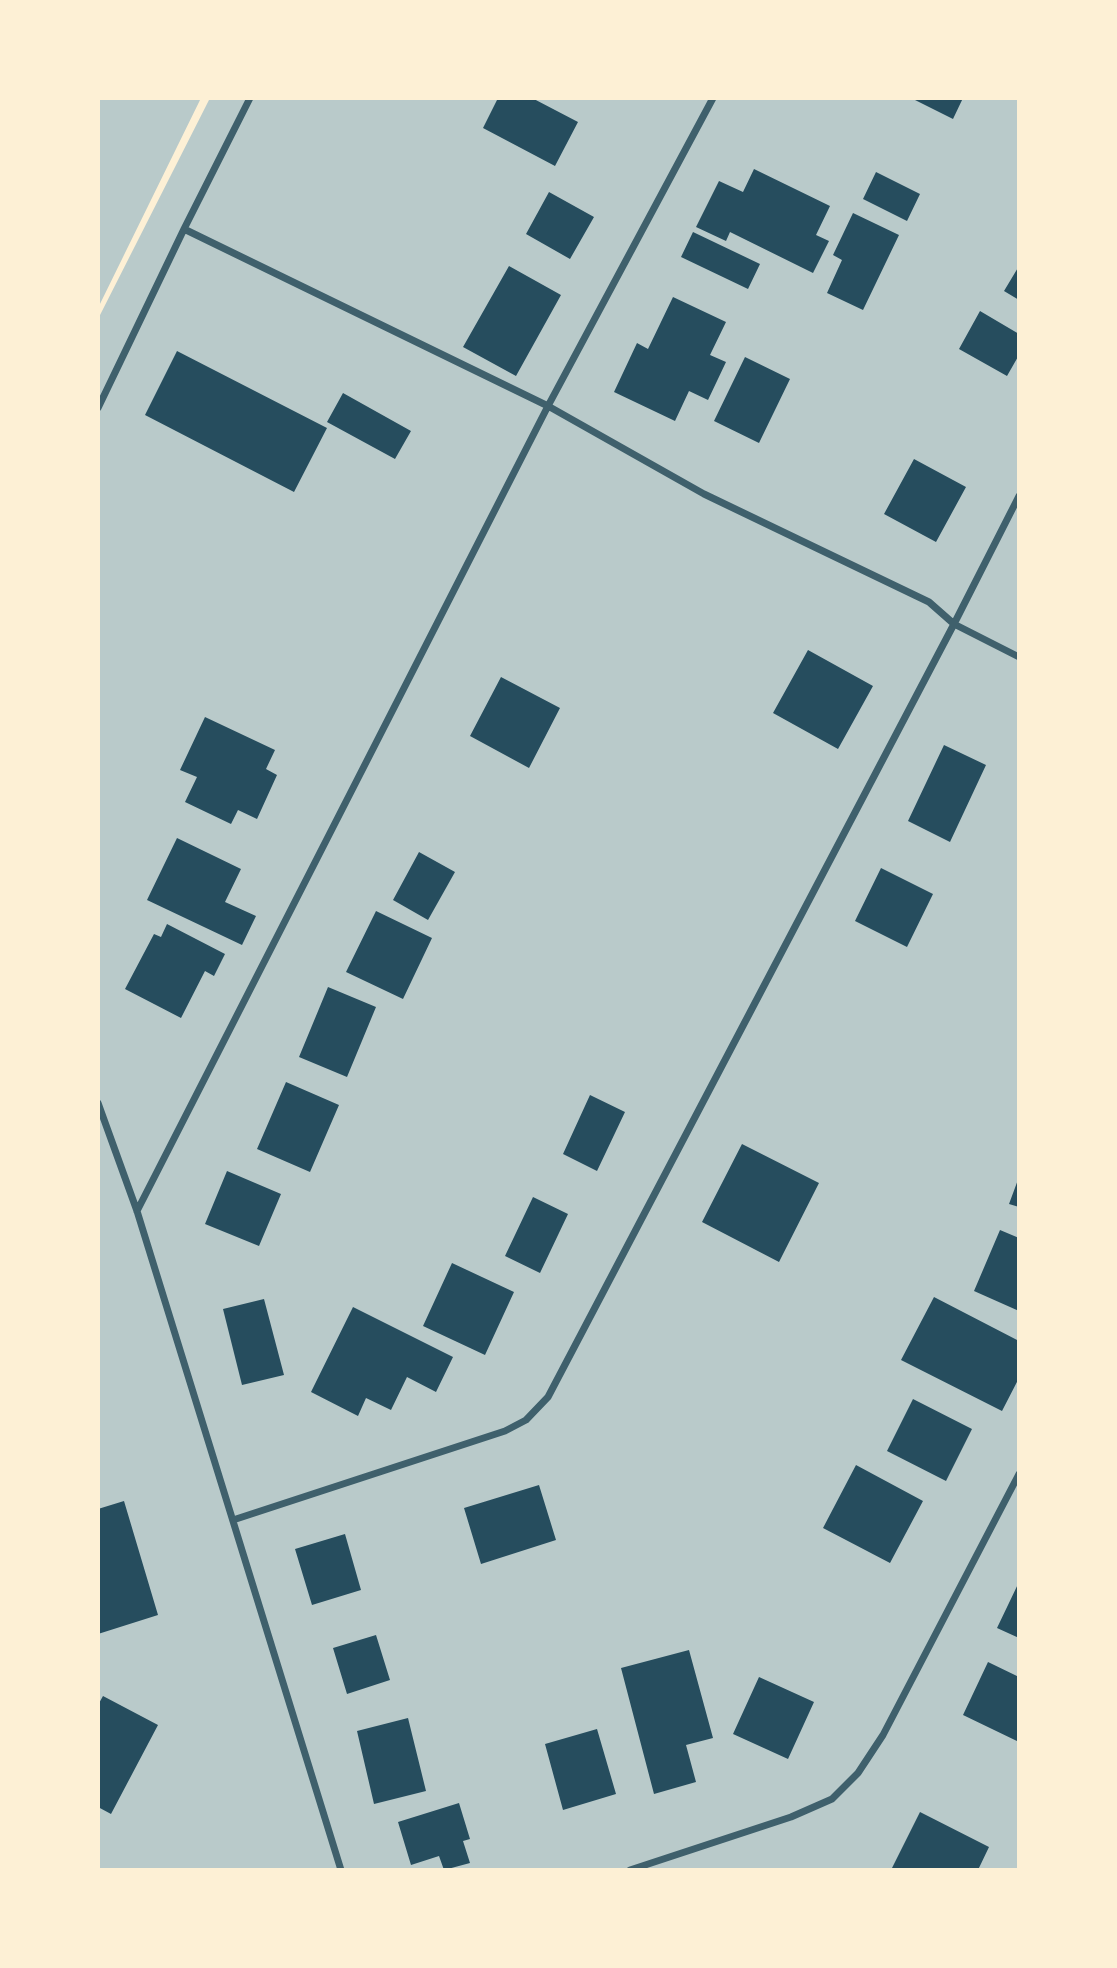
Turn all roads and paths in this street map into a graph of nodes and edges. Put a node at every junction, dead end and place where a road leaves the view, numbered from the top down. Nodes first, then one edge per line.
1 (250, 98) edge
2 (713, 98) edge
3 (184, 229) junction
4 (548, 406) junction
5 (98, 408) edge
6 (1019, 496) edge
7 (954, 624) junction
8 (1019, 657) edge
9 (98, 1103) edge
10 (137, 1211) junction
11 (1019, 1475) edge
12 (233, 1520) junction
13 (341, 1870) edge
14 (630, 1870) edge

1 - 3 street
2 - 4 street
3 - 4 street
3 - 5 street
4 - 7 street
4 - 10 street
6 - 7 street
7 - 8 street
7 - 12 street
9 - 10 street
10 - 12 street
11 - 14 street
12 - 13 street

